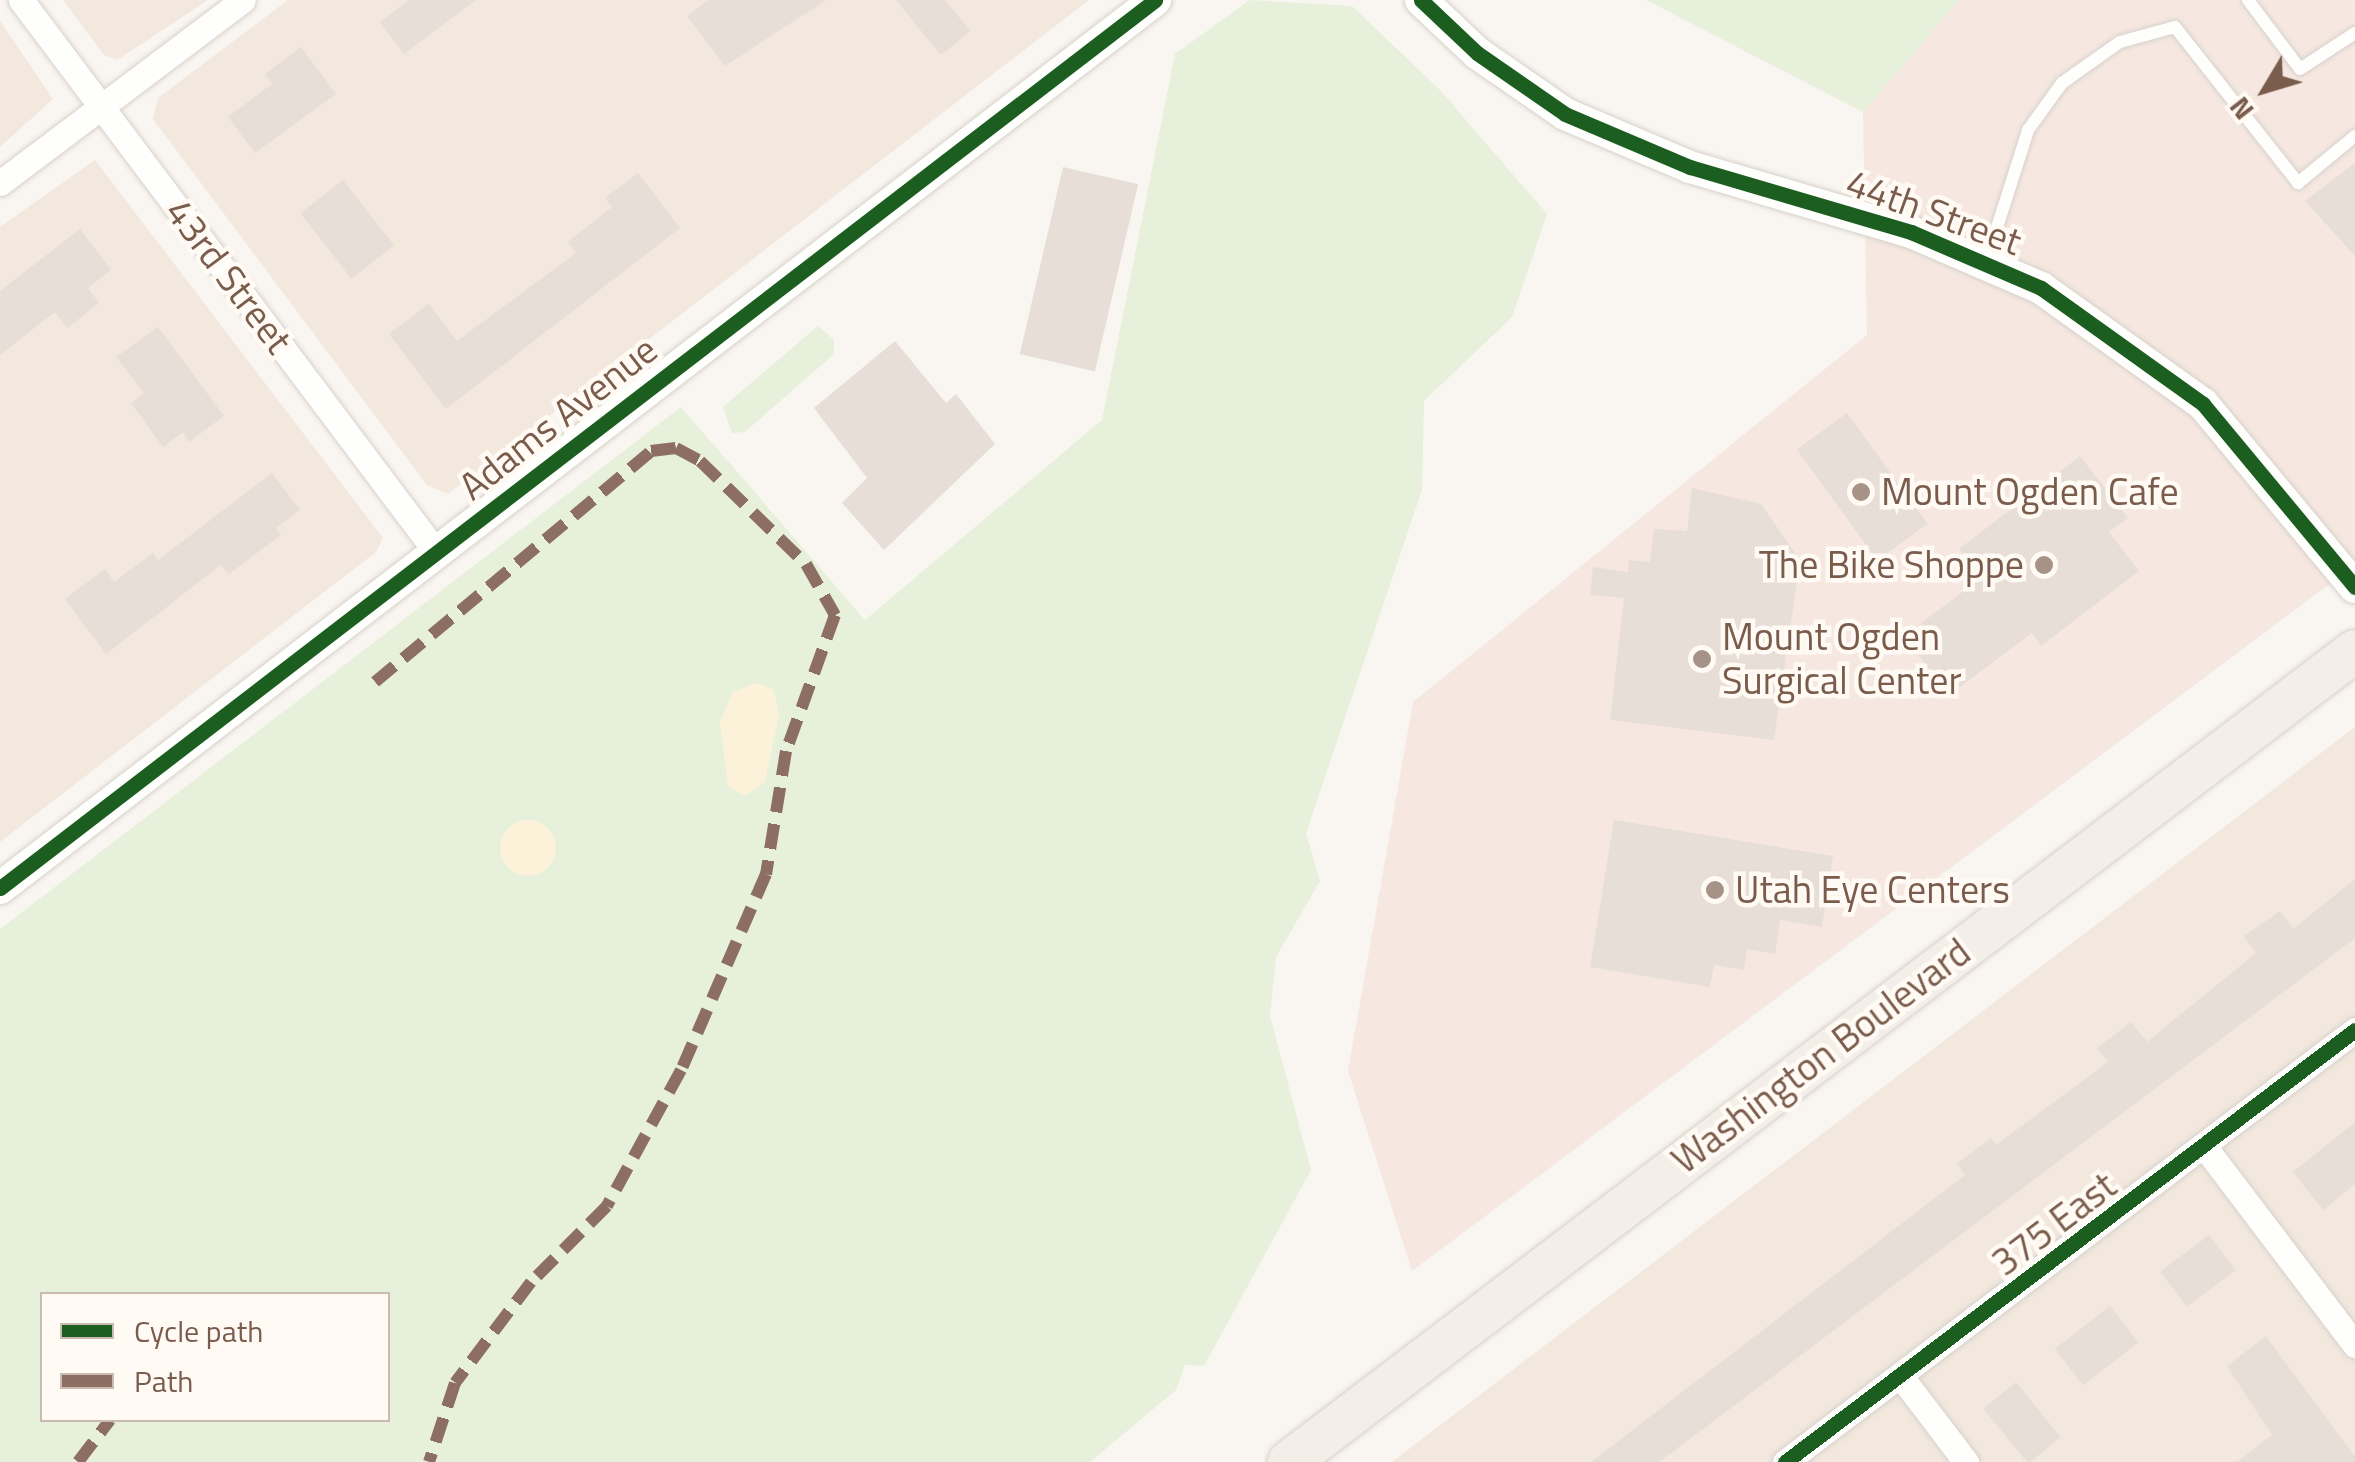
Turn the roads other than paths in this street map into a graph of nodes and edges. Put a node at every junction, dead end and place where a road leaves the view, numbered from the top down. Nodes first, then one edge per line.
1 (21, 0) edge
2 (243, 0) edge
3 (1155, 0) edge
4 (1421, 0) edge
5 (2248, 0) edge
6 (2355, 34) edge
7 (101, 106) junction
8 (2355, 136) edge
9 (0, 182) edge
10 (1985, 264) junction
11 (436, 552) junction
12 (2355, 587) edge
13 (2355, 651) edge
14 (0, 888) edge
15 (2355, 1030) edge
16 (2207, 1150) junction
17 (2355, 1345) edge
18 (1902, 1378) junction
19 (1288, 1462) edge
20 (1786, 1462) edge
21 (1966, 1462) edge

1 - 7 street, 43rd Street
2 - 7 street
3 - 11 street, Adams Avenue
4 - 10 street, 44th Street
5 - 6 lane
7 - 9 street
7 - 11 street, 43rd Street
8 - 10 lane
10 - 12 street, 44th Street
11 - 14 street, Adams Avenue
13 - 19 main road, Washington Boulevard
15 - 16 street, 375 East
16 - 17 street
16 - 18 street, 375 East
18 - 20 street, 375 East
18 - 21 street

